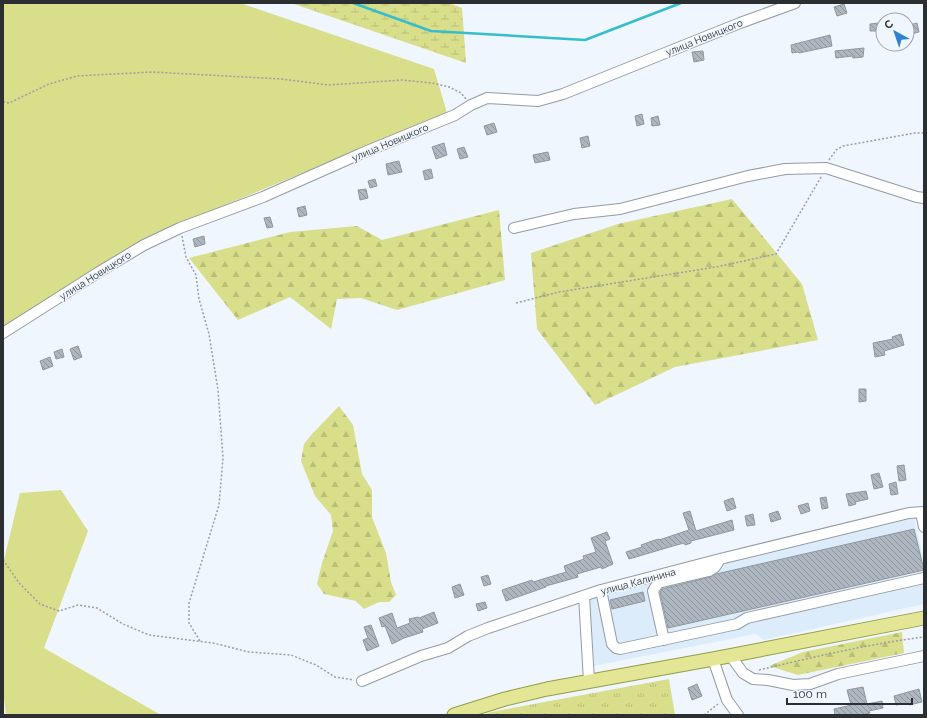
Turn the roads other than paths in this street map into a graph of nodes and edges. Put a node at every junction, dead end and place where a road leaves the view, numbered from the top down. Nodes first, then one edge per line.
1 (794, 3) edge
2 (924, 198) edge
3 (514, 228) dead end
4 (3, 333) edge
5 (923, 512) edge
6 (924, 527) edge
7 (720, 559) junction
8 (923, 578) edge
9 (601, 590) junction
10 (584, 596) junction
11 (924, 618) edge
12 (664, 640) junction
13 (730, 655) junction
14 (924, 656) edge
15 (714, 659) junction
16 (362, 681) road end
17 (589, 681) junction
18 (454, 715) edge
19 (738, 715) edge

1 - 4 street, улица Новицкого
2 - 3 street
5 - 6 street
5 - 7 street, улица Калинина
7 - 9 street, улица Калинина
7 - 12 street
8 - 12 street
9 - 10 street, улица Калинина
9 - 12 street
10 - 16 street, улица Калинина
10 - 17 street
11 - 13 main road
13 - 14 street
13 - 15 main road
15 - 17 main road
15 - 19 street
17 - 18 main road

